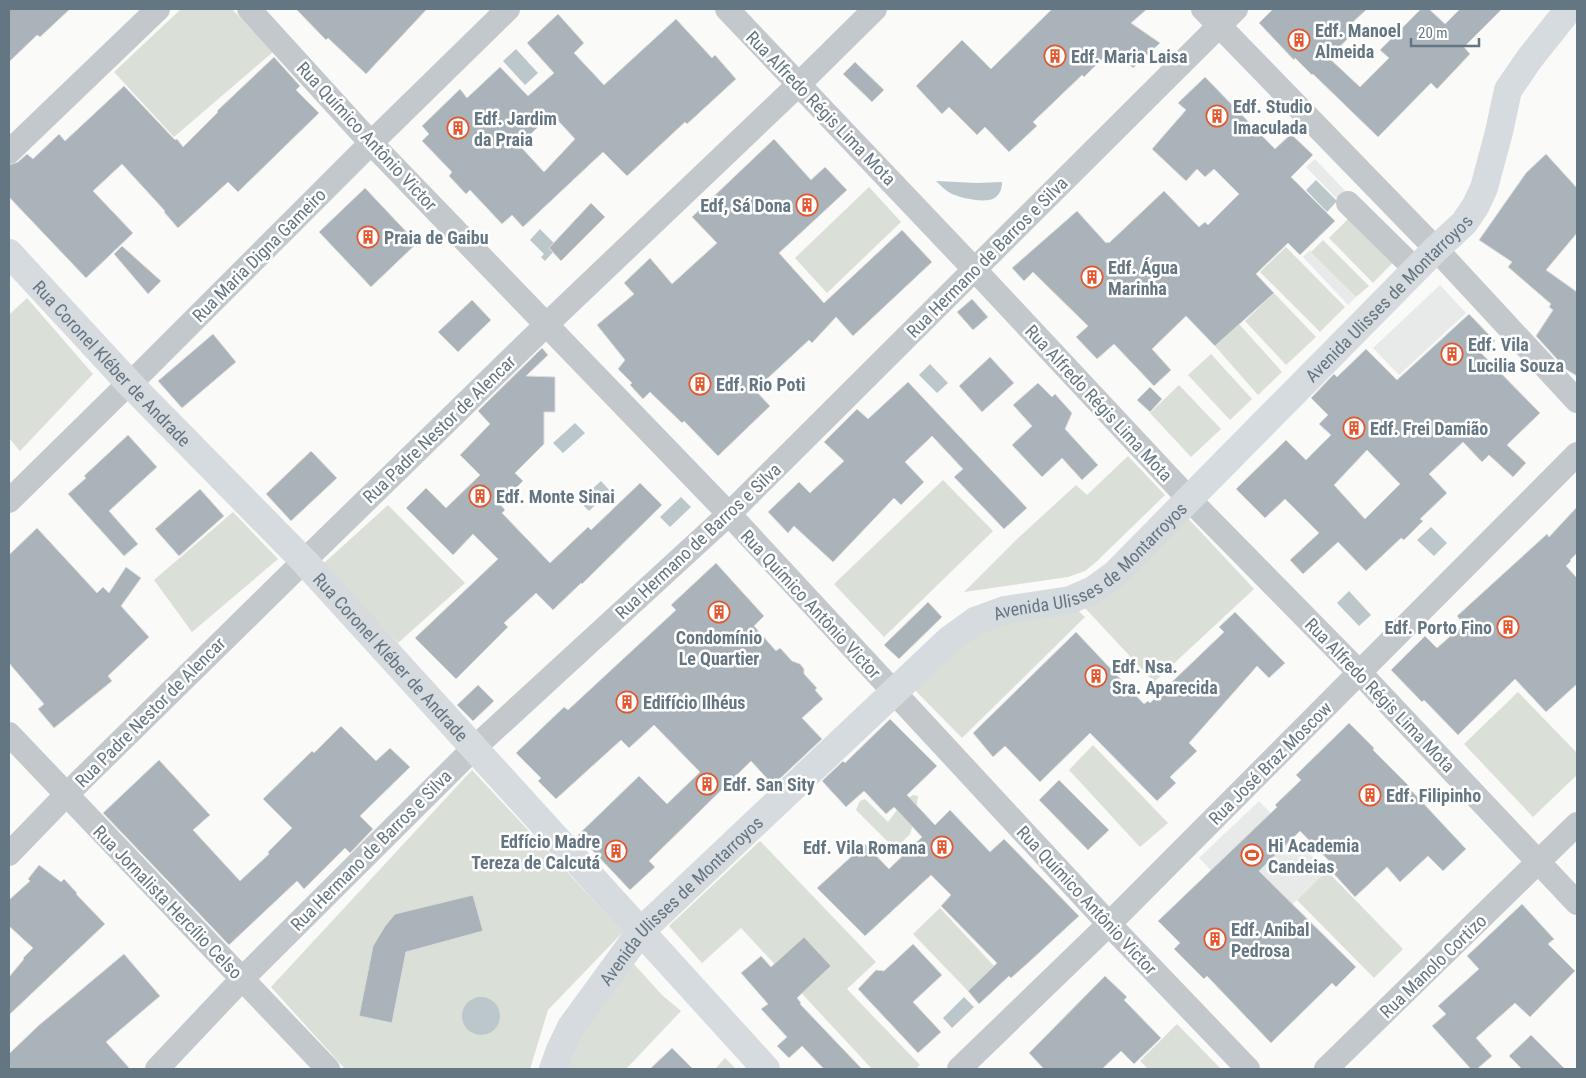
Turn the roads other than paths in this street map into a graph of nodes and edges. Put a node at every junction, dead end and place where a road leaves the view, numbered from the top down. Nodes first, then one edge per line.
1 (158, 9) edge
2 (249, 9) edge
3 (508, 9) edge
4 (727, 9) edge
5 (875, 9) edge
6 (1203, 9) edge
7 (1236, 9) edge
8 (1569, 9) edge
9 (1219, 26) junction
10 (799, 84) junction
11 (371, 143) junction
12 (9, 152) edge
13 (1348, 203) dead end
14 (1436, 249) junction
15 (9, 253) edge
16 (974, 270) junction
17 (1416, 270) junction
18 (546, 325) junction
19 (129, 383) junction
20 (1577, 401) edge
21 (1577, 454) edge
22 (1190, 500) junction
23 (9, 501) edge
24 (728, 514) junction
25 (304, 561) junction
26 (1360, 673) junction
27 (894, 693) junction
28 (9, 734) edge
29 (473, 749) junction
30 (66, 795) junction
31 (1577, 824) edge
32 (9, 854) edge
33 (1540, 862) junction
34 (1577, 903) edge
35 (1109, 924) junction
36 (641, 931) junction
37 (242, 979) junction
38 (157, 1069) edge
39 (328, 1069) edge
40 (553, 1069) edge
41 (766, 1069) edge
42 (959, 1069) edge
43 (1248, 1069) edge
44 (1326, 1069) edge

1 - 12 street
2 - 11 street, Rua Químico Antônio Victor
3 - 11 street, Rua Maria Digna Gameiro
4 - 10 street, Rua Alfredo Régis Lima Mota
5 - 10 street, Rua Padre Nestor de Alencar
6 - 9 street
7 - 9 street, Rua Hermano de Barros e Silva
8 - 14 main road, Avenida Ulisses de Montarroyos
9 - 14 street
9 - 16 street, Rua Hermano de Barros e Silva
10 - 16 street, Rua Alfredo Régis Lima Mota
10 - 18 street, Rua Padre Nestor de Alencar
11 - 18 street, Rua Químico Antônio Victor
11 - 19 street, Rua Maria Digna Gameiro
13 - 17 street
14 - 17 main road, Avenida Ulisses de Montarroyos
14 - 20 street
15 - 19 main road, Rua Coronel Kléber de Andrade
16 - 22 street, Rua Alfredo Régis Lima Mota
16 - 24 street, Rua Hermano de Barros e Silva
17 - 22 main road, Avenida Ulisses de Montarroyos
18 - 24 street, Rua Químico Antônio Victor
18 - 25 street, Rua Padre Nestor de Alencar
19 - 23 street, Rua Maria Digna Gameiro
19 - 25 main road, Rua Coronel Kléber de Andrade
21 - 26 street, Rua José Braz Moscow
22 - 26 street, Rua Alfredo Régis Lima Mota
22 - 27 main road, Avenida Ulisses de Montarroyos
24 - 27 street, Rua Químico Antônio Victor
24 - 29 street, Rua Hermano de Barros e Silva
25 - 29 main road, Rua Coronel Kléber de Andrade
25 - 30 street, Rua Padre Nestor de Alencar
26 - 33 street, Rua Alfredo Régis Lima Mota
26 - 35 street, Rua José Braz Moscow
27 - 35 street, Rua Químico Antônio Victor
27 - 36 main road, Avenida Ulisses de Montarroyos
28 - 30 street, Rua Jornalista Hercílio Celso
29 - 36 main road, Rua Coronel Kléber de Andrade
29 - 37 street, Rua Hermano de Barros e Silva
30 - 32 street, Rua Padre Nestor de Alencar
30 - 37 street, Rua Jornalista Hercílio Celso
31 - 33 street, Rua Manolo Cortizo
33 - 34 street, Rua Alfredo Régis Lima Mota
33 - 44 street, Rua Manolo Cortizo
35 - 42 street, Rua José Braz Moscow
35 - 43 street, Rua Químico Antônio Victor
36 - 40 main road, Avenida Ulisses de Montarroyos
36 - 41 main road, Rua Coronel Kléber de Andrade
37 - 38 street, Rua Hermano de Barros e Silva
37 - 39 street, Rua Jornalista Hercílio Celso

